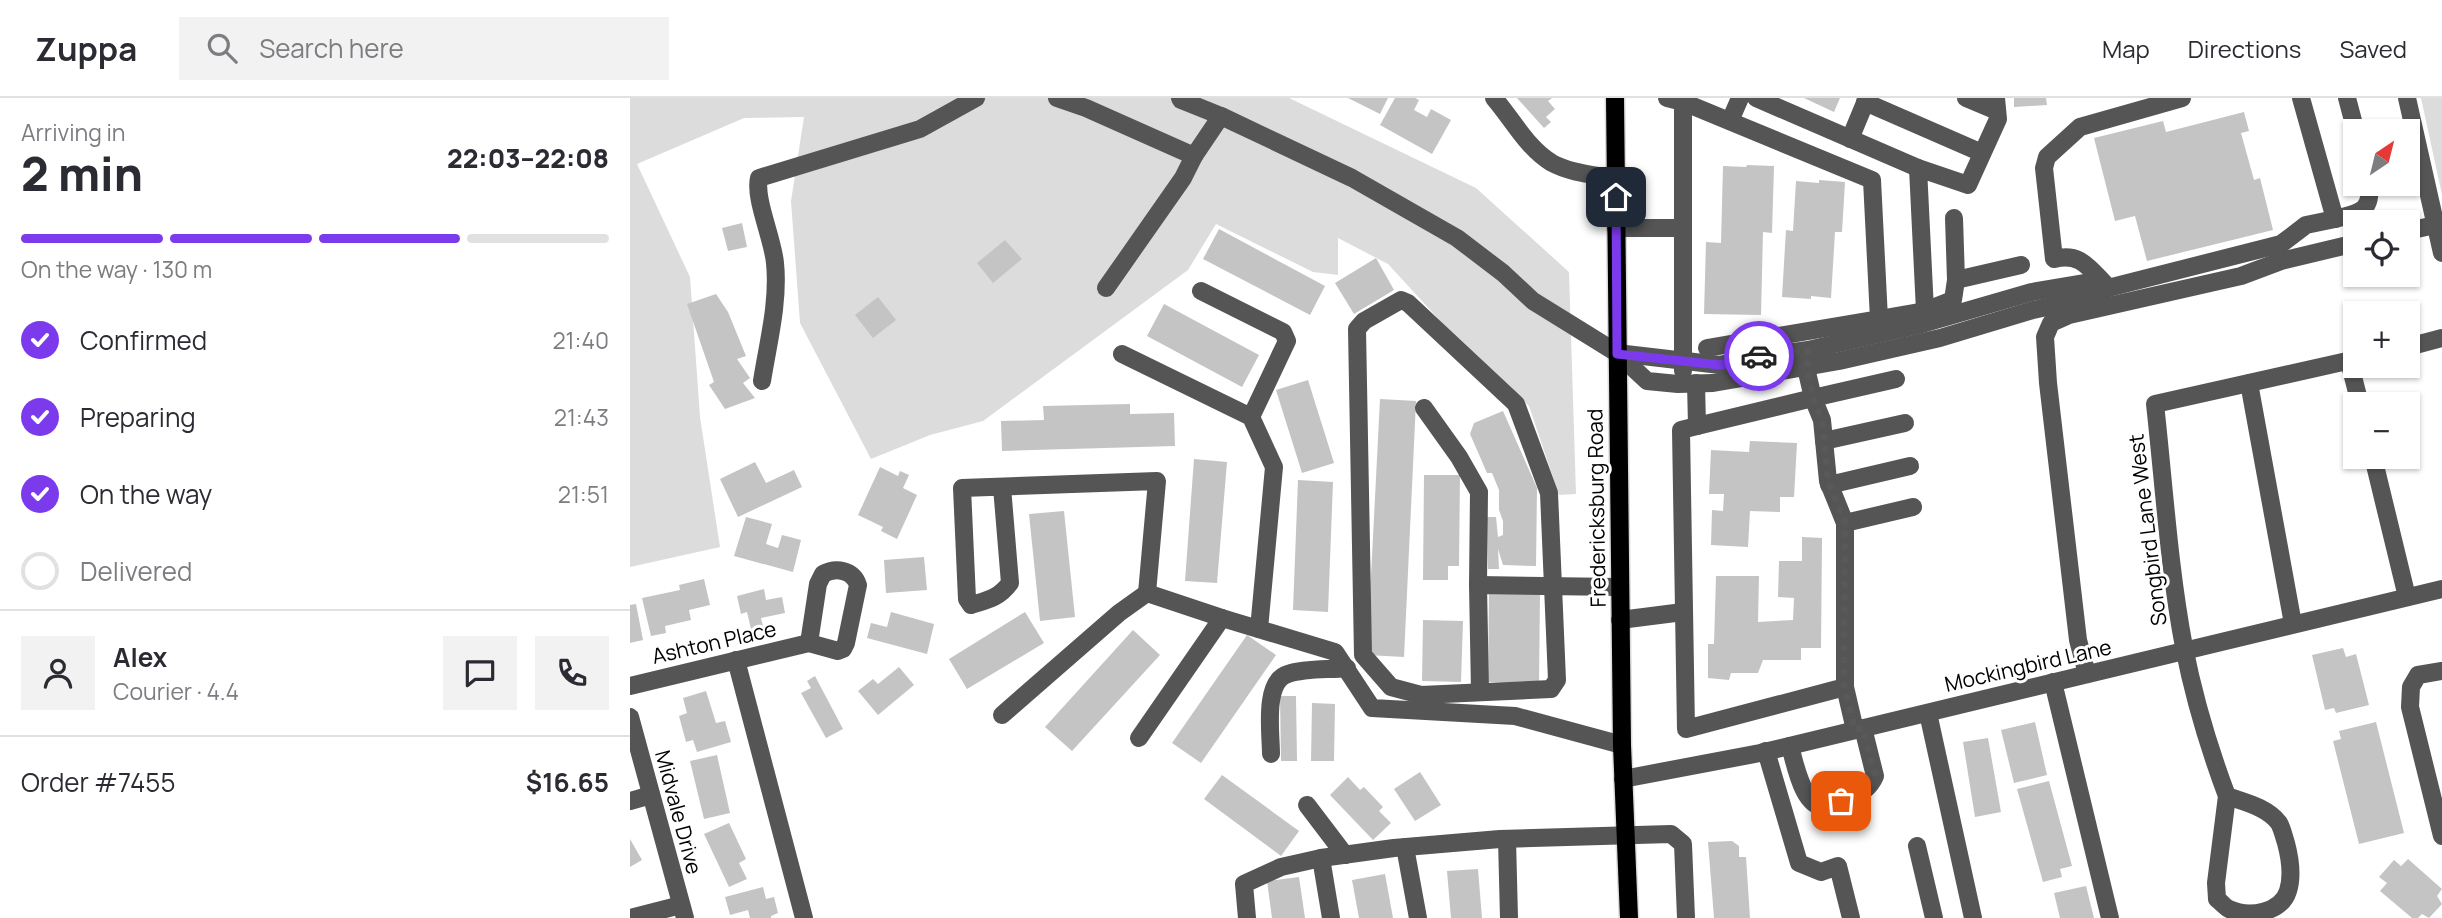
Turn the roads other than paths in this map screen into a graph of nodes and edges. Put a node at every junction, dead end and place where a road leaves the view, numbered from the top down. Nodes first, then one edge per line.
1 (976, 98) edge
2 (1057, 98) edge
3 (1180, 98) edge
4 (1494, 98) edge
5 (1615, 98) edge
6 (1740, 98) edge
7 (1756, 98) edge
8 (1966, 98) edge
9 (2182, 98) edge
10 (2301, 98) edge
11 (2347, 98) edge
12 (2407, 98) edge
13 (1675, 100) edge
14 (1866, 100) edge
15 (1996, 104) edge
16 (1221, 116) junction
17 (2353, 119) edge
18 (1730, 121) junction
19 (1850, 139) junction
20 (1873, 149) junction
21 (1982, 153) junction
22 (1194, 156) junction
23 (1917, 168) junction
24 (1616, 179) junction
25 (1872, 180) junction
26 (2370, 196) edge
27 (1954, 218) dead end
28 (2335, 219) junction
29 (2435, 225) junction
30 (1616, 228) junction
31 (1683, 228) junction
32 (2420, 228) edge
33 (2343, 246) edge
34 (2442, 253) edge
35 (2054, 259) junction
36 (2021, 265) dead end
37 (1956, 281) junction
38 (1106, 288) dead end
39 (2108, 288) junction
40 (1201, 291) dead end
41 (2056, 297) junction
42 (1879, 319) junction
43 (1928, 325) junction
44 (2442, 338) edge
45 (2420, 343) edge
46 (1707, 348) dead end
47 (1807, 350) junction
48 (1122, 354) dead end
49 (1617, 354) junction
50 (1683, 362) junction
51 (2343, 362) edge
52 (1896, 379) dead end
53 (762, 381) dead end
54 (2249, 383) junction
55 (1690, 384) junction
56 (1813, 398) junction
57 (1424, 408) dead end
58 (1251, 417) junction
59 (1905, 423) dead end
60 (1697, 426) junction
61 (1824, 441) junction
62 (1910, 466) dead end
63 (2377, 469) edge
64 (1829, 485) junction
65 (1002, 487) junction
66 (1913, 507) dead end
67 (1845, 523) junction
68 (1478, 585) junction
69 (1554, 586) junction
70 (1619, 587) junction
71 (2442, 589) edge
72 (1147, 593) junction
73 (2407, 597) junction
74 (1683, 612) junction
75 (1222, 618) junction
76 (1620, 620) junction
77 (2293, 624) junction
78 (1259, 629) junction
79 (809, 643) dead end
80 (2185, 651) junction
81 (736, 660) junction
82 (1347, 668) junction
83 (2442, 671) edge
84 (2087, 674) junction
85 (2053, 682) junction
86 (630, 686) edge
87 (1844, 687) junction
88 (1480, 691) junction
89 (1928, 713) junction
90 (1002, 715) dead end
91 (630, 717) edge
92 (1859, 729) junction
93 (1139, 738) dead end
94 (1622, 745) junction
95 (1790, 746) junction
96 (1766, 751) junction
97 (1271, 754) dead end
98 (1623, 779) junction
99 (651, 795) junction
100 (2227, 796) junction
101 (630, 801) edge
102 (1307, 805) dead end
103 (1626, 835) junction
104 (2442, 836) edge
105 (1507, 839) junction
106 (1917, 846) dead end
107 (1405, 847) junction
108 (1345, 855) junction
109 (1321, 858) junction
110 (683, 912) edge
111 (630, 918) edge
112 (804, 918) edge
113 (1247, 918) edge
114 (1331, 918) edge
115 (1418, 918) edge
116 (1509, 918) edge
117 (1629, 918) edge
118 (1686, 918) edge
119 (1851, 918) edge
120 (1934, 918) edge
121 (1973, 918) edge
122 (2110, 918) edge

1 - 53 street
2 - 22 street
3 - 16 street
4 - 24 street
5 - 24 main road, Fredericksburg Road
6 - 18 street
7 - 19 street
8 - 15 street
9 - 35 street
10 - 28 street
11 - 17 street
12 - 29 street
13 - 18 street
13 - 31 street
14 - 19 street
14 - 21 street
15 - 21 street
16 - 22 street
16 - 49 street
18 - 25 street
19 - 20 street
20 - 23 street
20 - 25 street
21 - 23 street
22 - 38 street
23 - 43 street
24 - 30 main road, Fredericksburg Road
25 - 42 street
26 - 28 street
27 - 37 street
28 - 39 street
29 - 32 street
29 - 34 street
30 - 31 street
30 - 49 main road, Fredericksburg Road
31 - 50 street
33 - 84 street
35 - 39 street
35 - 41 street
36 - 37 street
37 - 43 street
39 - 41 street
40 - 58 street
41 - 43 street
42 - 43 street
42 - 47 street
43 - 47 street
44 - 45 street
46 - 47 street
47 - 50 street
47 - 55 street
47 - 56 street
48 - 58 street
49 - 50 street
49 - 55 street
49 - 70 main road, Fredericksburg Road
50 - 55 street
51 - 54 street
52 - 56 street
54 - 77 street
54 - 80 street, Songbird Lane West
55 - 60 street
56 - 60 street
56 - 61 street
57 - 68 street
58 - 78 street
59 - 61 street
60 - 74 street
61 - 64 street
62 - 64 street
63 - 73 street
64 - 67 street
65 - 65 street
65 - 72 street
66 - 67 street
67 - 87 street
68 - 69 street
68 - 88 street
69 - 70 street
69 - 88 street
69 - 88 street
70 - 76 main road, Fredericksburg Road
71 - 73 street, Mockingbird Lane
72 - 75 street
72 - 90 street
73 - 77 street, Mockingbird Lane
74 - 76 street
74 - 87 street
75 - 78 street
75 - 93 street
76 - 94 main road, Fredericksburg Road
77 - 80 street, Mockingbird Lane
78 - 82 street
79 - 81 street, Ashton Place
80 - 84 street, Mockingbird Lane
80 - 100 street, Songbird Lane West
81 - 86 street, Ashton Place
81 - 112 street
82 - 94 street
82 - 97 street
83 - 104 street
84 - 85 street, Mockingbird Lane
85 - 89 street, Mockingbird Lane
85 - 122 street
87 - 92 street
89 - 92 street, Mockingbird Lane
89 - 121 street
91 - 99 street, Midvale Drive
92 - 95 street, Mockingbird Lane
92 - 95 street
94 - 98 main road, Fredericksburg Road
95 - 96 street, Mockingbird Lane
96 - 98 street, Mockingbird Lane
96 - 119 street
98 - 103 main road, Fredericksburg Road
99 - 101 street
99 - 110 street, Midvale Drive
100 - 100 street
102 - 108 street
103 - 105 street
103 - 117 main road, Fredericksburg Road
103 - 118 street
105 - 107 street
105 - 116 street
106 - 120 street
107 - 108 street
107 - 115 street
108 - 109 street
109 - 113 street
109 - 114 street
110 - 111 street

